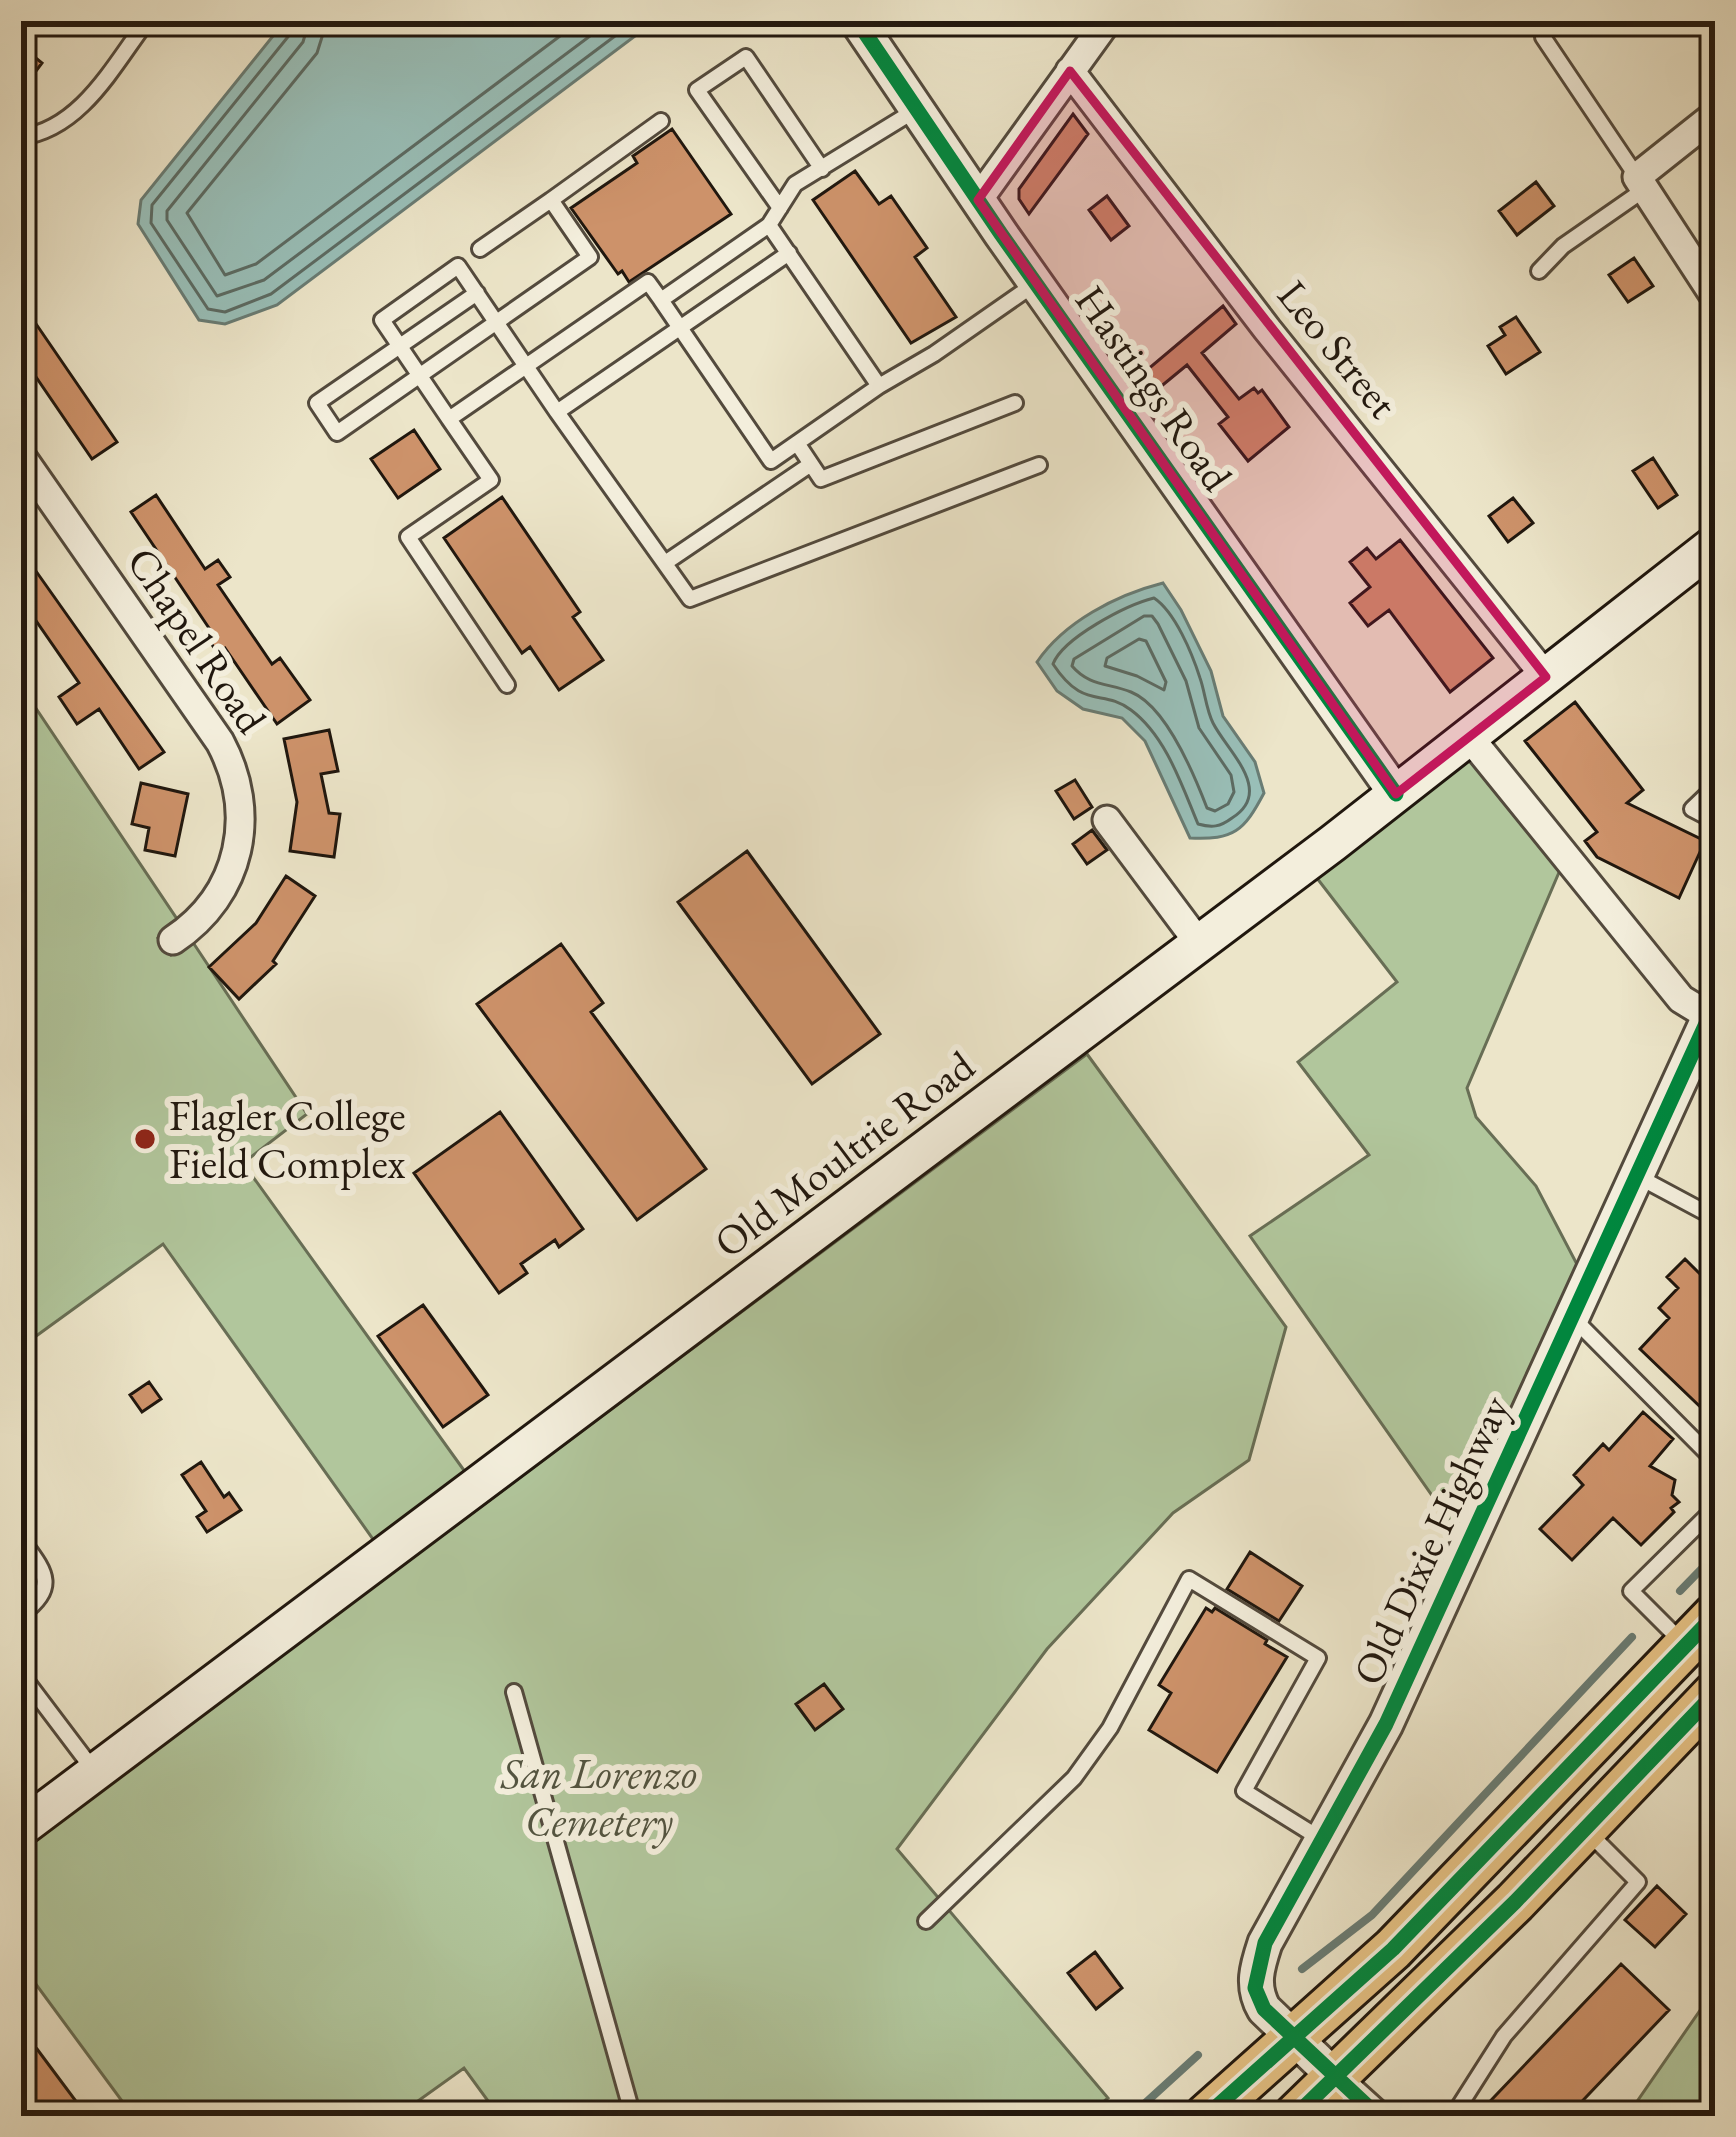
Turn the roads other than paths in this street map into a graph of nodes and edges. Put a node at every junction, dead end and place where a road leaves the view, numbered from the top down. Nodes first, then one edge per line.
1 (147, 21) edge
2 (856, 21) edge
3 (1107, 21) edge
4 (1543, 37) dead end
5 (1070, 71) junction
6 (917, 110) junction
7 (1715, 115) edge
8 (661, 121) dead end
9 (21, 137) edge
10 (822, 169) junction
11 (1641, 183) junction
12 (550, 200) junction
13 (978, 200) junction
14 (779, 208) junction
15 (769, 225) junction
16 (480, 249) dead end
17 (788, 253) junction
18 (1539, 272) dead end
19 (1036, 283) junction
20 (477, 293) junction
21 (1715, 297) edge
22 (661, 300) junction
23 (497, 323) junction
24 (680, 328) junction
25 (400, 346) junction
26 (526, 366) junction
27 (420, 376) junction
28 (879, 386) junction
29 (1016, 403) dead end
30 (556, 412) junction
31 (449, 419) junction
32 (797, 443) junction
33 (21, 456) edge
34 (811, 464) junction
35 (1039, 464) dead end
36 (1715, 544) edge
37 (664, 563) junction
38 (1546, 677) junction
39 (507, 685) dead end
40 (1470, 738) junction
41 (1715, 787) edge
42 (1396, 794) junction
43 (1107, 820) dead end
44 (1715, 821) edge
45 (173, 940) dead end
46 (1198, 943) junction
47 (1712, 1010) edge
48 (1637, 1175) junction
49 (1715, 1204) edge
50 (1573, 1317) junction
51 (1715, 1461) edge
52 (1715, 1508) edge
53 (21, 1540) edge
54 (21, 1615) edge
55 (1715, 1615) edge
56 (1686, 1646) junction
57 (21, 1674) edge
58 (514, 1692) dead end
59 (1715, 1693) edge
60 (1715, 1715) edge
61 (1668, 1742) junction
62 (95, 1772) junction
63 (21, 1828) edge
64 (1584, 1829) junction
65 (1321, 1839) junction
66 (926, 1921) dead end
67 (1292, 2036) junction
68 (1336, 2078) junction
69 (633, 2116) edge
70 (1206, 2116) edge
71 (1268, 2116) edge
72 (1295, 2116) edge
73 (1378, 2116) edge
74 (1453, 2116) edge

1 - 9 lane
2 - 6 street, Hastings Road
3 - 5 street
4 - 11 lane
5 - 13 street
5 - 38 street, Leo Street
6 - 10 lane
6 - 13 street, Hastings Road
7 - 11 street
8 - 12 lane
10 - 14 lane
10 - 14 lane
11 - 18 lane
11 - 21 street
12 - 16 lane
12 - 23 lane
13 - 19 street, Hastings Road
14 - 15 lane
15 - 17 lane
15 - 22 lane
17 - 24 lane
17 - 28 lane
19 - 28 lane
19 - 42 street, Hastings Road
20 - 23 lane
20 - 25 lane
20 - 25 lane
22 - 24 lane
22 - 26 lane
23 - 26 lane
23 - 27 lane
24 - 30 lane
24 - 32 lane
25 - 27 lane
25 - 27 lane
26 - 30 lane
26 - 31 lane
27 - 31 lane
28 - 32 lane
29 - 34 lane
30 - 37 lane
31 - 39 lane
32 - 34 lane
33 - 45 street, Chapel Road
34 - 37 lane
35 - 37 lane
36 - 38 main road, Old Moultrie Road
38 - 40 main road, Old Moultrie Road
40 - 42 main road, Old Moultrie Road
40 - 47 street
41 - 44 lane
42 - 46 main road, Old Moultrie Road
43 - 46 street
46 - 62 main road, Old Moultrie Road
47 - 48 street, Old Dixie Highway
48 - 49 lane
48 - 50 street, Old Dixie Highway
50 - 51 lane
50 - 65 street, Old Dixie Highway
52 - 56 lane
53 - 54 lane
55 - 56 main road
56 - 67 main road
57 - 62 lane
58 - 69 lane
59 - 61 main road
60 - 61 main road
61 - 64 main road
62 - 63 main road, Old Moultrie Road
64 - 68 main road
64 - 74 lane
65 - 66 lane
65 - 67 street, Old Dixie Highway
67 - 68 street, Old Dixie Highway
67 - 70 main road
67 - 71 main road
68 - 72 main road
68 - 73 street

